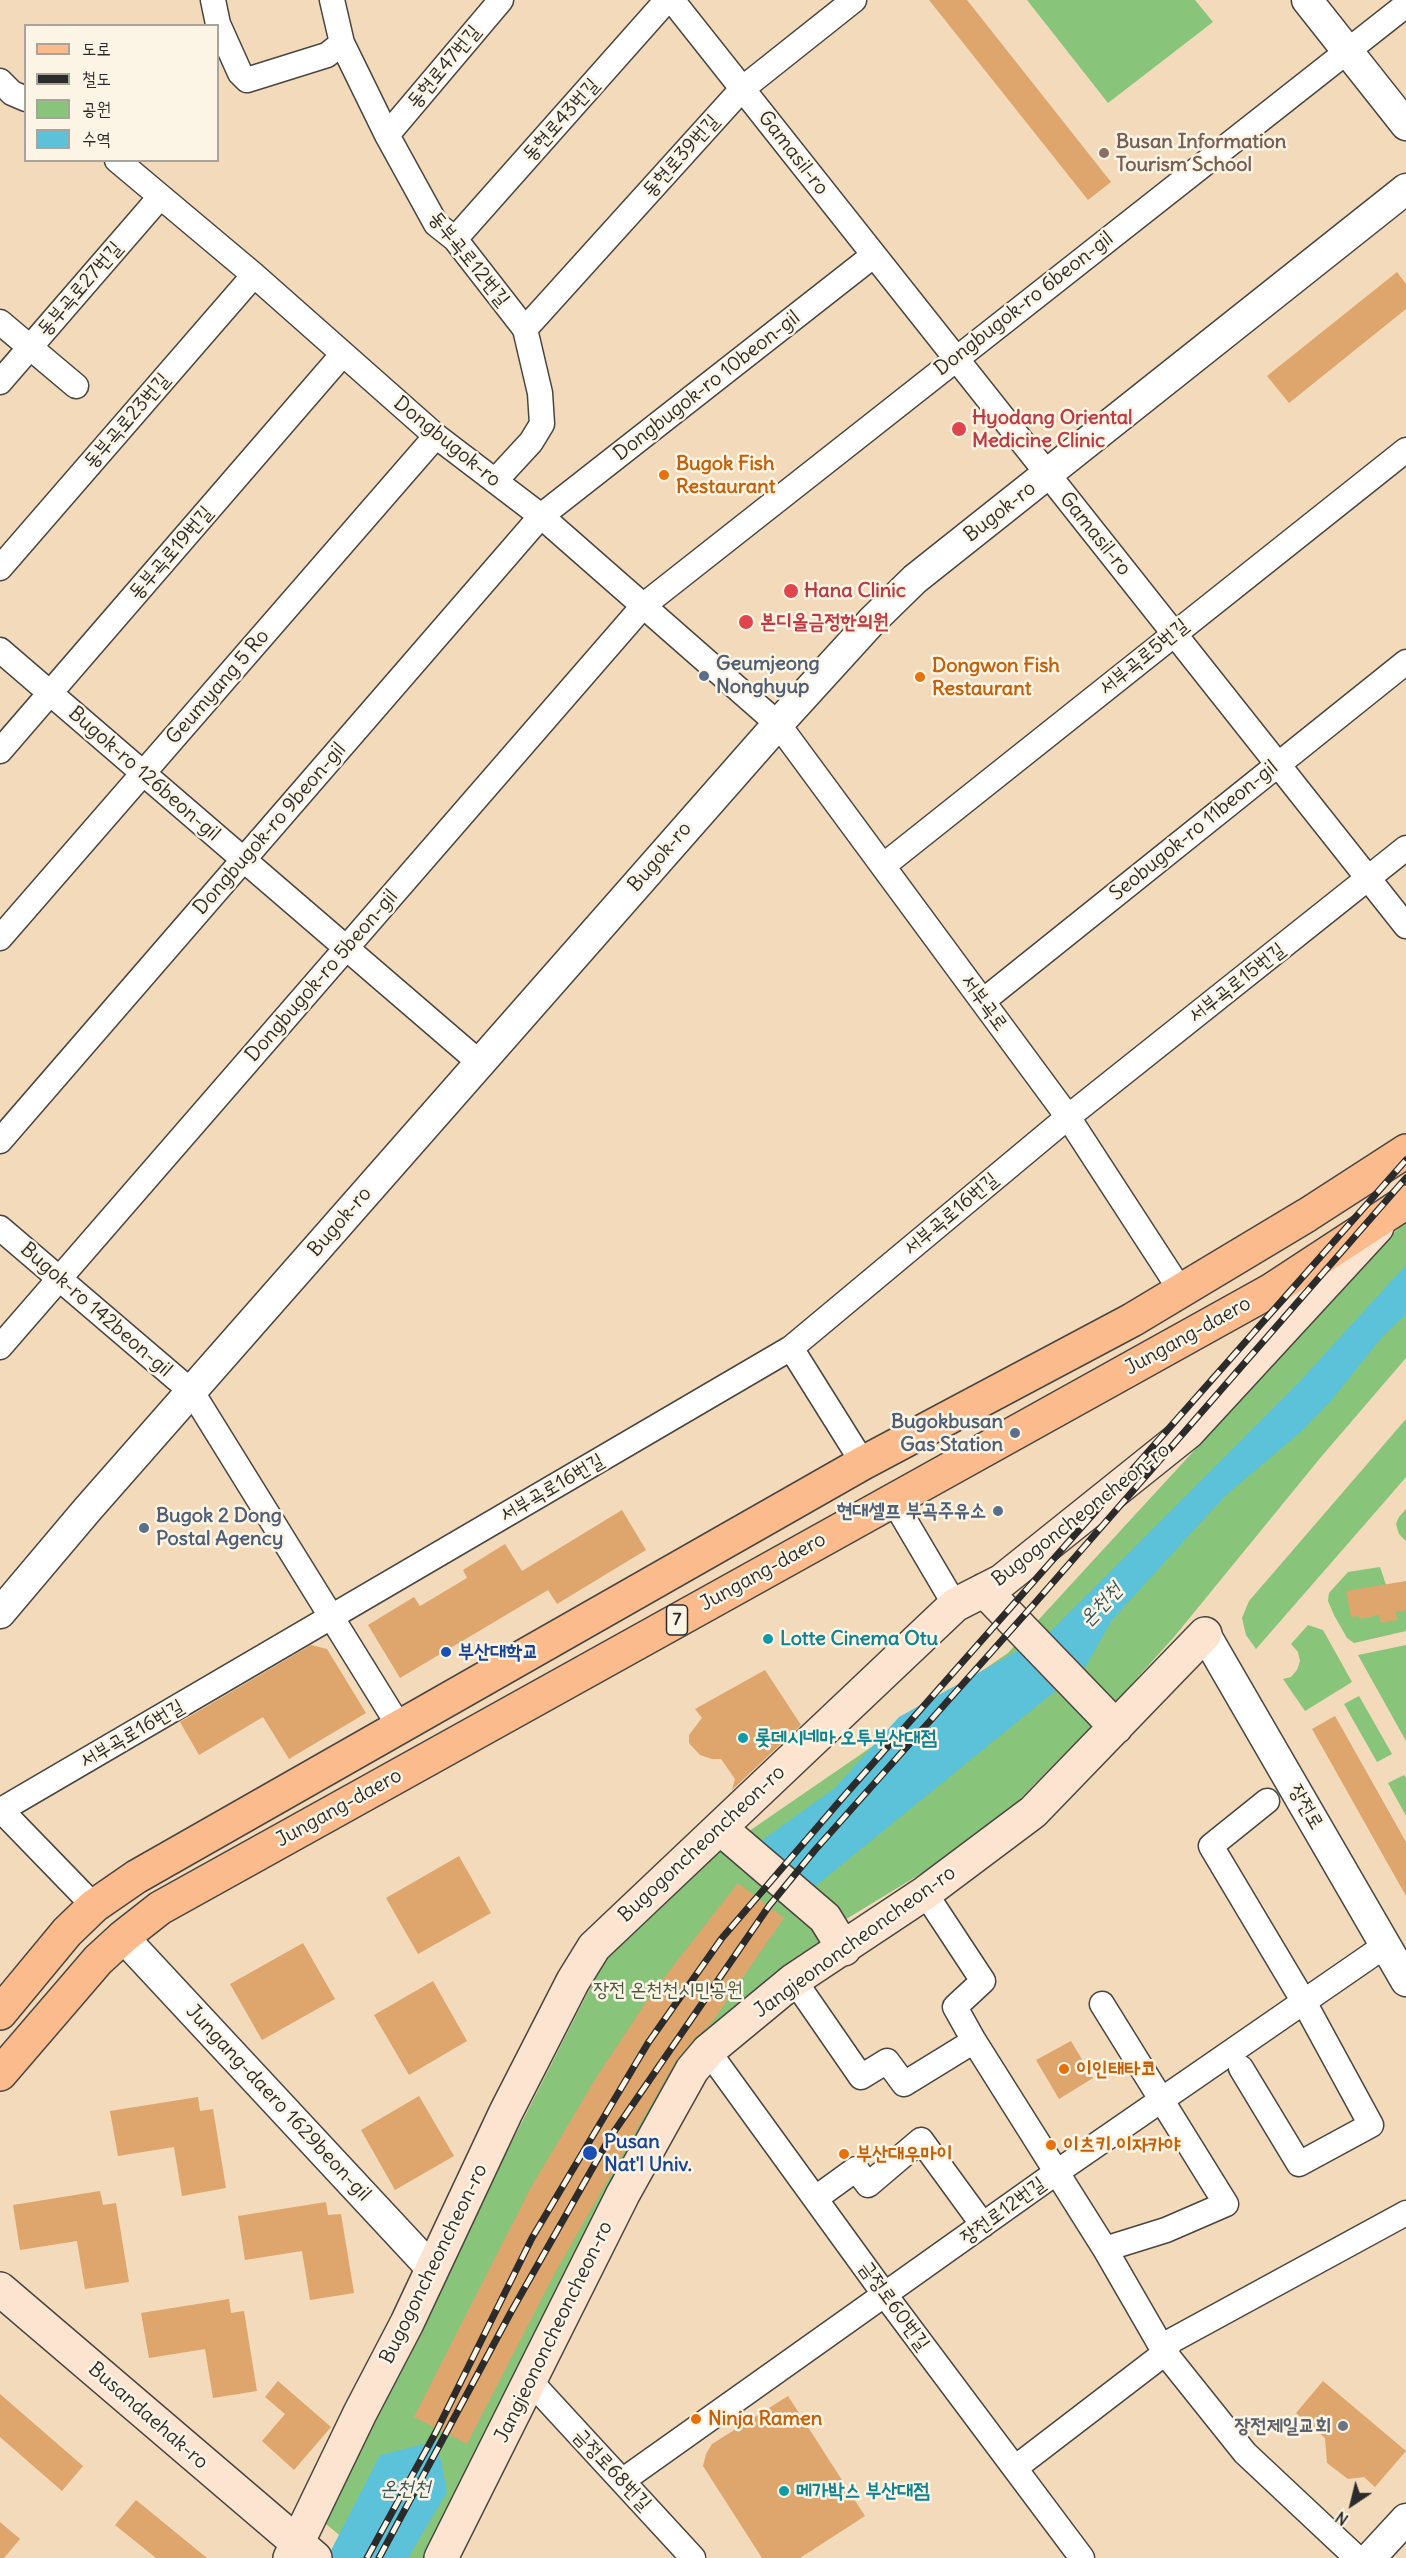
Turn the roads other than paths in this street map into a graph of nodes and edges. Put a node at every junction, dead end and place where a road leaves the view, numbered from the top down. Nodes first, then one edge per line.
1 (213, 0) edge
2 (501, 0) edge
3 (669, 0) edge
4 (854, 0) edge
5 (1307, 0) edge
6 (334, 1) edge
7 (1406, 5) edge
8 (218, 24) edge
9 (219, 26) edge
10 (342, 43) junction
11 (1347, 50) junction
12 (742, 89) junction
13 (1406, 125) edge
14 (387, 135) junction
15 (119, 162) edge
16 (1406, 189) edge
17 (159, 197) junction
18 (455, 239) junction
19 (874, 255) junction
20 (254, 275) junction
21 (0, 322) edge
22 (525, 329) junction
23 (31, 347) junction
24 (342, 355) junction
25 (955, 359) junction
26 (0, 382) edge
27 (76, 386) dead end
28 (436, 435) junction
29 (1406, 450) edge
30 (1047, 475) junction
31 (495, 481) junction
32 (541, 516) junction
33 (0, 568) edge
34 (644, 604) junction
35 (1174, 633) junction
36 (0, 650) edge
37 (1406, 662) edge
38 (50, 693) junction
39 (778, 724) junction
40 (0, 751) edge
41 (1278, 764) junction
42 (143, 773) junction
43 (1406, 848) edge
44 (244, 860) junction
45 (883, 866) junction
46 (1368, 878) junction
47 (1406, 926) edge
48 (0, 938) edge
49 (346, 948) junction
50 (983, 1001) junction
51 (480, 1063) junction
52 (1068, 1117) junction
53 (0, 1141) edge
54 (1400, 1152) edge
55 (1399, 1207) edge
56 (0, 1228) edge
57 (59, 1278) junction
58 (1181, 1291) junction
59 (0, 1347) edge
60 (791, 1347) junction
61 (192, 1392) junction
62 (863, 1463) junction
63 (893, 1500) junction
64 (989, 1595) junction
65 (955, 1605) junction
66 (0, 1613) edge
67 (330, 1618) junction
68 (1204, 1634) joint
69 (1108, 1719) junction
70 (399, 1725) junction
71 (1267, 1801) dead end
72 (1, 1810) edge
73 (726, 1833) junction
74 (925, 1893) junction
75 (94, 1906) junction
76 (123, 1936) junction
77 (1386, 1945) junction
78 (844, 1949) junction
79 (794, 1980) junction
80 (1406, 1981) edge
81 (1304, 2002) junction
82 (1102, 2004) dead end
83 (0, 2013) edge
84 (974, 2041) junction
85 (708, 2051) junction
86 (1241, 2068) dead end
87 (0, 2074) edge
88 (1162, 2100) junction
89 (1057, 2172) junction
90 (816, 2198) junction
91 (1406, 2213) edge
92 (983, 2225) junction
93 (1105, 2250) junction
94 (432, 2269) junction
95 (0, 2289) edge
96 (885, 2295) junction
97 (1165, 2353) junction
98 (530, 2381) junction
99 (1015, 2468) junction
100 (622, 2481) junction
101 (1406, 2519) edge
102 (300, 2553) edge
103 (441, 2558) edge
104 (693, 2558) edge
105 (1082, 2558) edge
106 (1357, 2558) edge
107 (1370, 2558) edge

1 - 8 street
2 - 14 street, 동현로47번길
3 - 12 street, Gamasil-ro
3 - 18 street, 동현로43번길
4 - 12 street, 동현로39번길
5 - 11 street
6 - 10 street, 동부곡로12번길
7 - 11 street, Dongbugok-ro 6beon-gil
9 - 10 street
10 - 14 street, 동부곡로12번길
11 - 13 street
11 - 25 street, Dongbugok-ro 6beon-gil
12 - 19 street, Gamasil-ro
12 - 22 street, 동현로39번길
14 - 18 street, 동부곡로12번길
15 - 17 street, Dongbugok-ro
16 - 30 street, Bugok-ro
17 - 20 street, Dongbugok-ro
17 - 23 street, 동부곡로27번길
18 - 22 street, 동부곡로12번길
19 - 25 street, Gamasil-ro
19 - 32 street, Dongbugok-ro 10beon-gil
20 - 24 street, Dongbugok-ro
20 - 33 street, 동부곡로23번길
21 - 23 street
22 - 31 street, 동부곡로12번길
23 - 26 street, 동부곡로27번길
23 - 27 street
24 - 28 street, Dongbugok-ro
24 - 38 street, 동부곡로19번길
25 - 30 street, Gamasil-ro
25 - 34 street, Dongbugok-ro 6beon-gil
28 - 31 street, Dongbugok-ro
28 - 42 street, Geumyang 5 Ro
29 - 35 street, 서부곡로5번길
30 - 35 street, Gamasil-ro
30 - 39 street, Bugok-ro
31 - 32 street, Dongbugok-ro
32 - 34 street, Dongbugok-ro
32 - 44 street, Dongbugok-ro 9beon-gil
34 - 39 street, Dongbugok-ro
34 - 49 street, Dongbugok-ro 5beon-gil
35 - 41 street, Gamasil-ro
35 - 45 street, 서부곡로5번길
36 - 38 street, Bugok-ro 126beon-gil
37 - 41 street, Seobugok-ro 11beon-gil
38 - 40 street, 동부곡로19번길
38 - 42 street, Bugok-ro 126beon-gil
39 - 45 street, 서부곡로
39 - 51 street, Bugok-ro
41 - 46 street, Gamasil-ro
41 - 50 street, Seobugok-ro 11beon-gil
42 - 44 street, Bugok-ro 126beon-gil
42 - 48 street, Geumyang 5 Ro
43 - 46 street, 서부곡로15번길
44 - 49 street, Bugok-ro 126beon-gil
44 - 53 street, Dongbugok-ro 9beon-gil
45 - 50 street, 서부곡로
46 - 47 street, Gamasil-ro
46 - 52 street, 서부곡로15번길
49 - 51 street, Bugok-ro 126beon-gil
49 - 57 street, Dongbugok-ro 5beon-gil
50 - 52 street, 서부곡로
51 - 61 street, Bugok-ro
52 - 58 street, 서부곡로
52 - 60 street, 서부곡로16번길
54 - 58 main road, Jungang-daero / 7
55 - 63 main road, Jungang-daero / 7
55 - 64 main road, Bugogoncheoncheon-ro
56 - 57 street, Bugok-ro 142beon-gil
57 - 59 street, Dongbugok-ro 5beon-gil
57 - 61 street, Bugok-ro 142beon-gil
58 - 62 main road, Jungang-daero / 7
60 - 62 street
60 - 67 street, 서부곡로16번길
61 - 66 street, Bugok-ro
61 - 67 street, Bugok-ro 142beon-gil
62 - 70 main road, Jungang-daero / 7
63 - 65 street
63 - 76 main road, Jungang-daero / 7
64 - 65 main road, Bugogoncheoncheon-ro
64 - 69 main road
65 - 73 main road, Bugogoncheoncheon-ro
67 - 70 street, Bugok-ro 142beon-gil
67 - 72 street, 서부곡로16번길
68 - 69 main road, Jangjeononcheoncheon-ro
68 - 77 street, 장전로
69 - 74 main road, Jangjeononcheoncheon-ro
70 - 75 main road, Jungang-daero / 7
71 - 81 street
72 - 75 street
73 - 78 main road
73 - 94 main road, Bugogoncheoncheon-ro
74 - 78 main road, Jangjeononcheoncheon-ro
74 - 84 street
75 - 83 main road, Jungang-daero / 7
76 - 87 main road, Jungang-daero / 7
76 - 94 street, Jungang-daero 1629beon-gil
77 - 80 street, 장전로
77 - 81 street, 장전로12번길
78 - 79 main road, Jangjeononcheoncheon-ro
79 - 84 street
79 - 85 main road, Jangjeononcheoncheon-ro
81 - 86 street
81 - 88 street, 장전로12번길
82 - 88 street
84 - 89 street
85 - 90 street, 금정로60번길
85 - 98 main road, Jangjeononcheoncheon-ro
88 - 89 street, 장전로12번길
88 - 93 street
89 - 92 street, 장전로12번길
89 - 93 street
90 - 92 street
90 - 96 street, 금정로60번길
91 - 97 street
92 - 96 street, 장전로12번길
93 - 97 street
94 - 102 main road, Bugogoncheoncheon-ro
95 - 102 main road, Busandaehak-ro
96 - 99 street, 금정로60번길
96 - 100 street, 장전로12번길
97 - 99 street
97 - 106 street
98 - 100 street, 금정로68번길
98 - 103 main road, Jangjeononcheoncheon-ro
99 - 105 street, 금정로60번길
100 - 104 street, 금정로68번길
101 - 107 street

